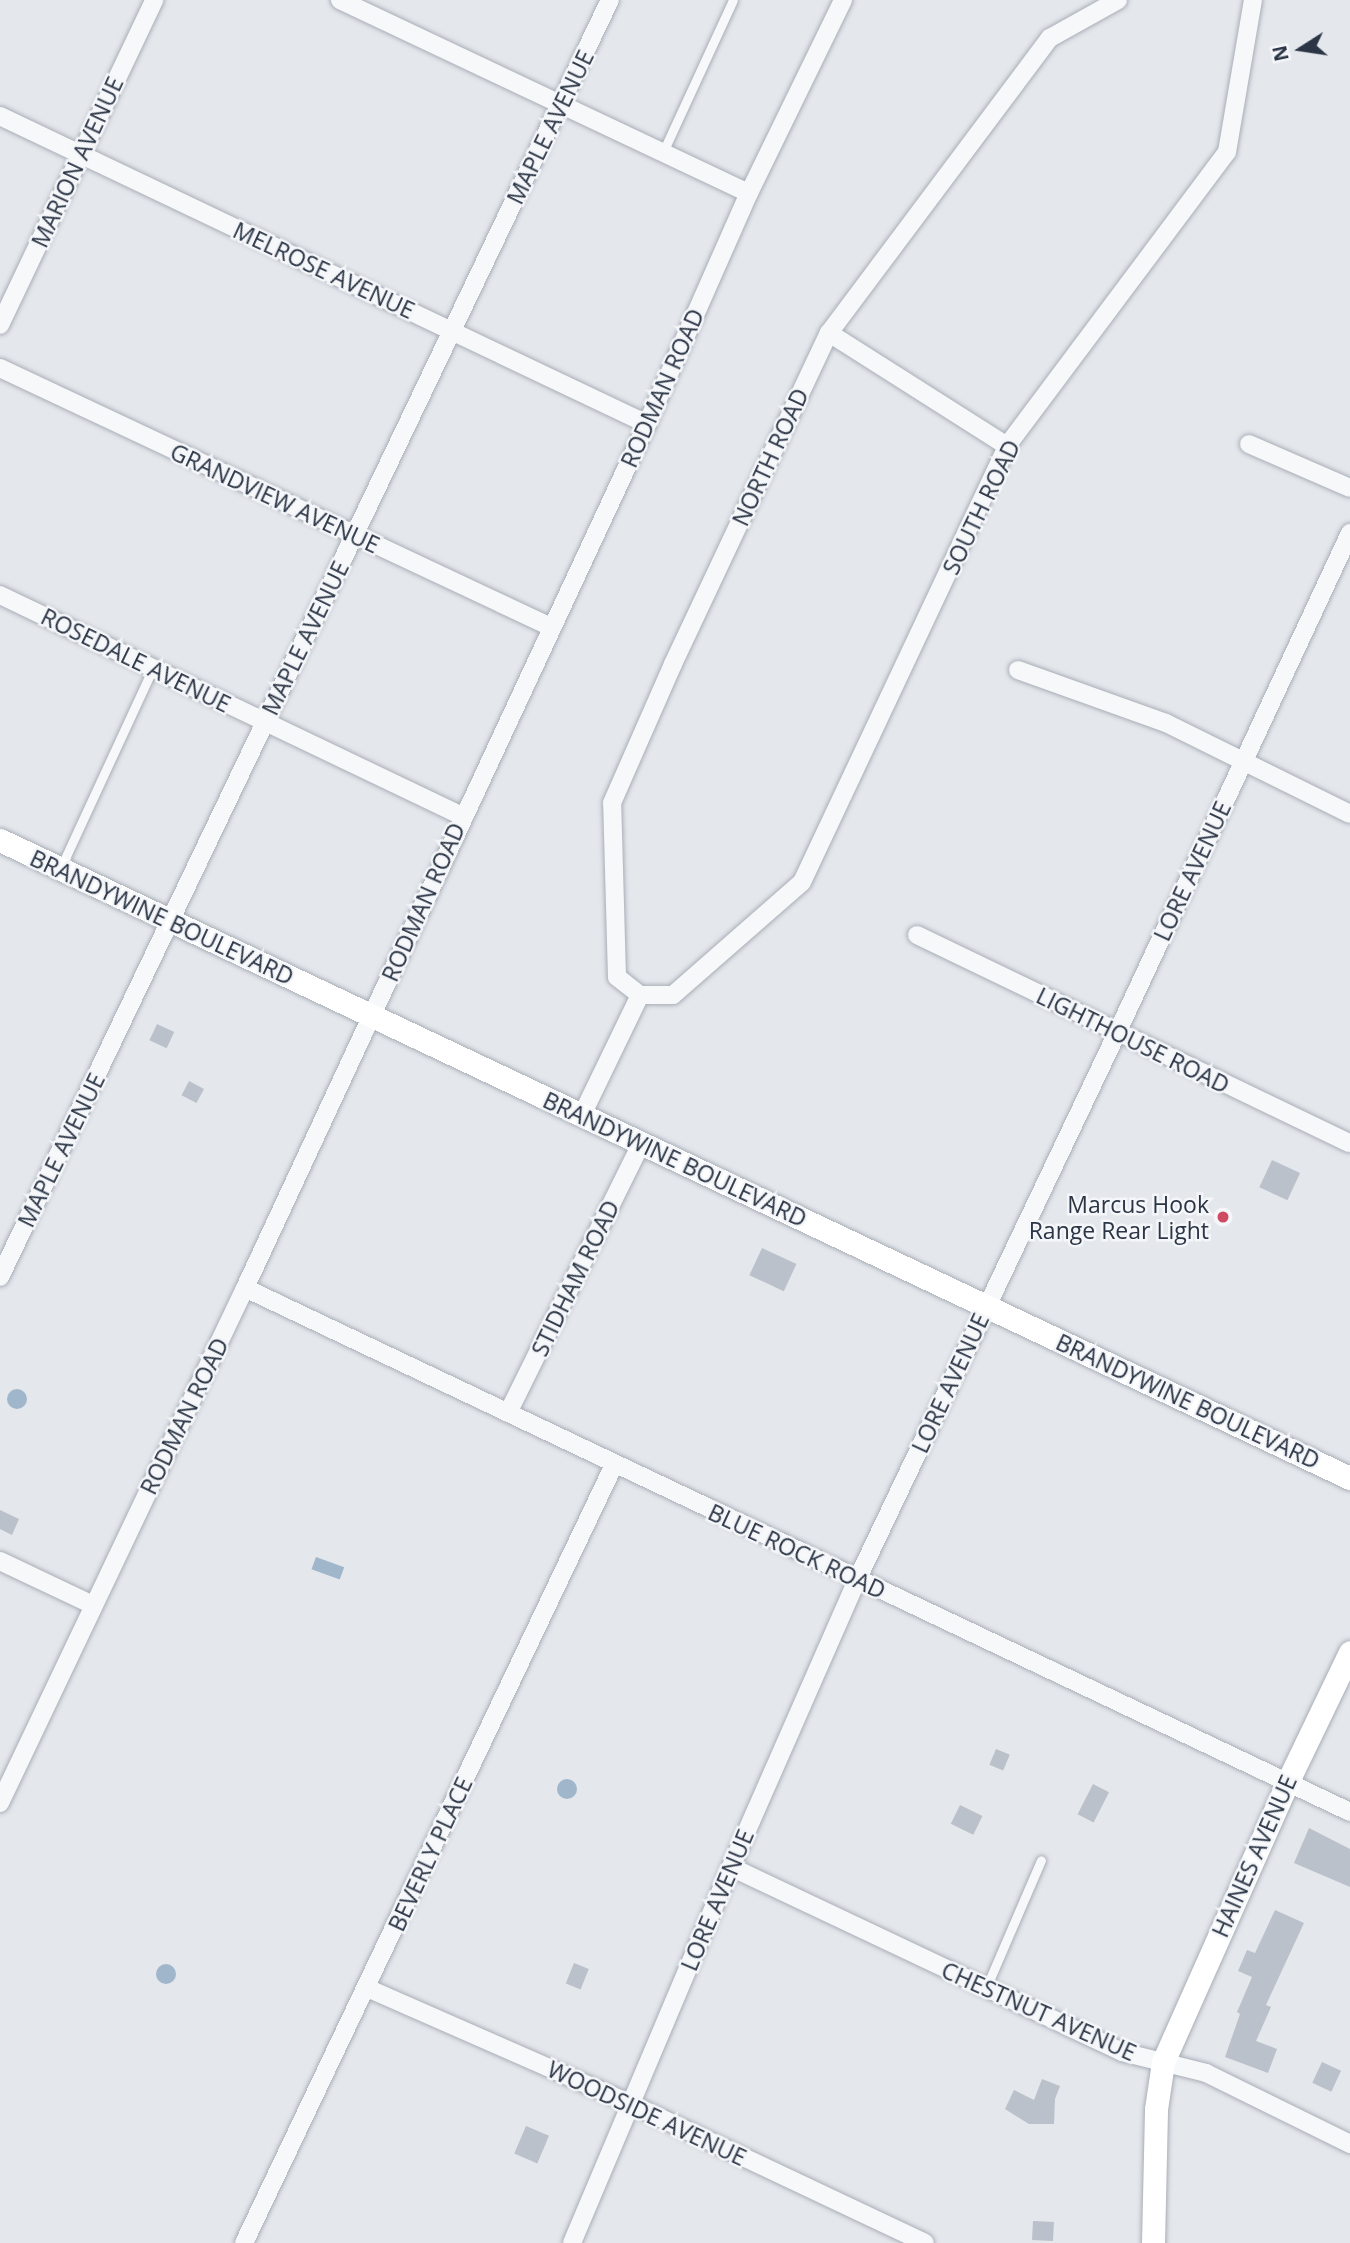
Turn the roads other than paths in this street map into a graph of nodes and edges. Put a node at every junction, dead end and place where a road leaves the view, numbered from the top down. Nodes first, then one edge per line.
1 (154, 0) edge
2 (340, 0) edge
3 (610, 0) edge
4 (733, 0) edge
5 (843, 0) edge
6 (1118, 0) edge
7 (1253, 0) edge
8 (561, 103) junction
9 (0, 116) edge
10 (663, 152) junction
11 (81, 154) junction
12 (749, 193) junction
13 (0, 325) edge
14 (452, 331) junction
15 (829, 333) junction
16 (0, 368) edge
17 (647, 424) junction
18 (1249, 444) dead end
19 (1007, 446) junction
20 (1350, 488) edge
21 (1350, 533) edge
22 (354, 535) junction
23 (0, 595) edge
24 (551, 627) junction
25 (153, 668) junction
26 (1018, 670) dead end
27 (265, 722) junction
28 (1242, 762) junction
29 (1350, 814) edge
30 (462, 816) junction
31 (0, 840) edge
32 (61, 869) junction
33 (170, 922) junction
34 (917, 935) dead end
35 (640, 995) junction
36 (372, 1016) junction
37 (1118, 1033) junction
38 (582, 1115) junction
39 (642, 1142) junction
40 (1350, 1143) edge
41 (0, 1277) edge
42 (245, 1288) junction
43 (987, 1307) junction
44 (508, 1413) junction
45 (614, 1465) junction
46 (1350, 1478) edge
47 (0, 1561) edge
48 (857, 1580) junction
49 (93, 1605) junction
50 (1350, 1651) edge
51 (1287, 1783) junction
52 (1, 1799) edge
53 (1350, 1812) edge
54 (1041, 1860) dead end
55 (731, 1867) junction
56 (367, 1988) junction
57 (986, 1988) junction
58 (1163, 2062) junction
59 (631, 2104) junction
60 (1350, 2144) edge
61 (244, 2243) edge
62 (572, 2243) edge
63 (925, 2243) edge
64 (1153, 2243) edge

1 - 11 street, MARION AVENUE
2 - 8 street
3 - 8 street, MAPLE AVENUE
4 - 10 lane
5 - 12 street, RODMAN ROAD
6 - 15 street, NORTH ROAD
7 - 19 street, SOUTH ROAD
8 - 10 street
8 - 14 street, MAPLE AVENUE
9 - 11 street, MELROSE AVENUE
10 - 12 street
11 - 13 street, MARION AVENUE
11 - 14 street, MELROSE AVENUE
12 - 17 street, RODMAN ROAD
14 - 17 street, MELROSE AVENUE
14 - 22 street, MAPLE AVENUE
15 - 19 street
15 - 35 street, NORTH ROAD
16 - 22 street, GRANDVIEW AVENUE
17 - 24 street, RODMAN ROAD
18 - 20 street
19 - 35 street, SOUTH ROAD
21 - 28 street, LORE AVENUE
22 - 24 street, GRANDVIEW AVENUE
22 - 27 street, MAPLE AVENUE
23 - 25 street, ROSEDALE AVENUE
24 - 30 street, RODMAN ROAD
25 - 27 street, ROSEDALE AVENUE
25 - 32 lane
26 - 28 street
27 - 30 street, ROSEDALE AVENUE
27 - 33 street, MAPLE AVENUE
28 - 29 street
28 - 37 street, LORE AVENUE
30 - 36 street, RODMAN ROAD
31 - 32 street, BRANDYWINE BOULEVARD
32 - 33 street, BRANDYWINE BOULEVARD
33 - 36 street, BRANDYWINE BOULEVARD
33 - 41 street, MAPLE AVENUE
34 - 37 street, LIGHTHOUSE ROAD
35 - 38 street
36 - 38 street, BRANDYWINE BOULEVARD
36 - 42 street, RODMAN ROAD
37 - 40 street, LIGHTHOUSE ROAD
37 - 43 street, LORE AVENUE
38 - 39 street, BRANDYWINE BOULEVARD
39 - 43 street, BRANDYWINE BOULEVARD
39 - 44 street, STIDHAM ROAD
42 - 44 street, BLUE ROCK ROAD
42 - 49 street, RODMAN ROAD
43 - 46 street, BRANDYWINE BOULEVARD
43 - 48 street, LORE AVENUE
44 - 45 street, BLUE ROCK ROAD
45 - 48 street, BLUE ROCK ROAD
45 - 56 street, BEVERLY PLACE
47 - 49 street
48 - 51 street, BLUE ROCK ROAD
48 - 55 street, LORE AVENUE
49 - 52 street, RODMAN ROAD
50 - 51 street, HAINES AVENUE
51 - 53 street, BLUE ROCK ROAD
51 - 58 street, HAINES AVENUE
54 - 57 lane
55 - 57 street, CHESTNUT AVENUE
55 - 59 street, LORE AVENUE
56 - 59 street, WOODSIDE AVENUE
56 - 61 street, BEVERLY PLACE
57 - 58 street, CHESTNUT AVENUE
58 - 60 street, CHESTNUT AVENUE
58 - 64 street, HAINES AVENUE
59 - 62 street, LORE AVENUE
59 - 63 street, WOODSIDE AVENUE

